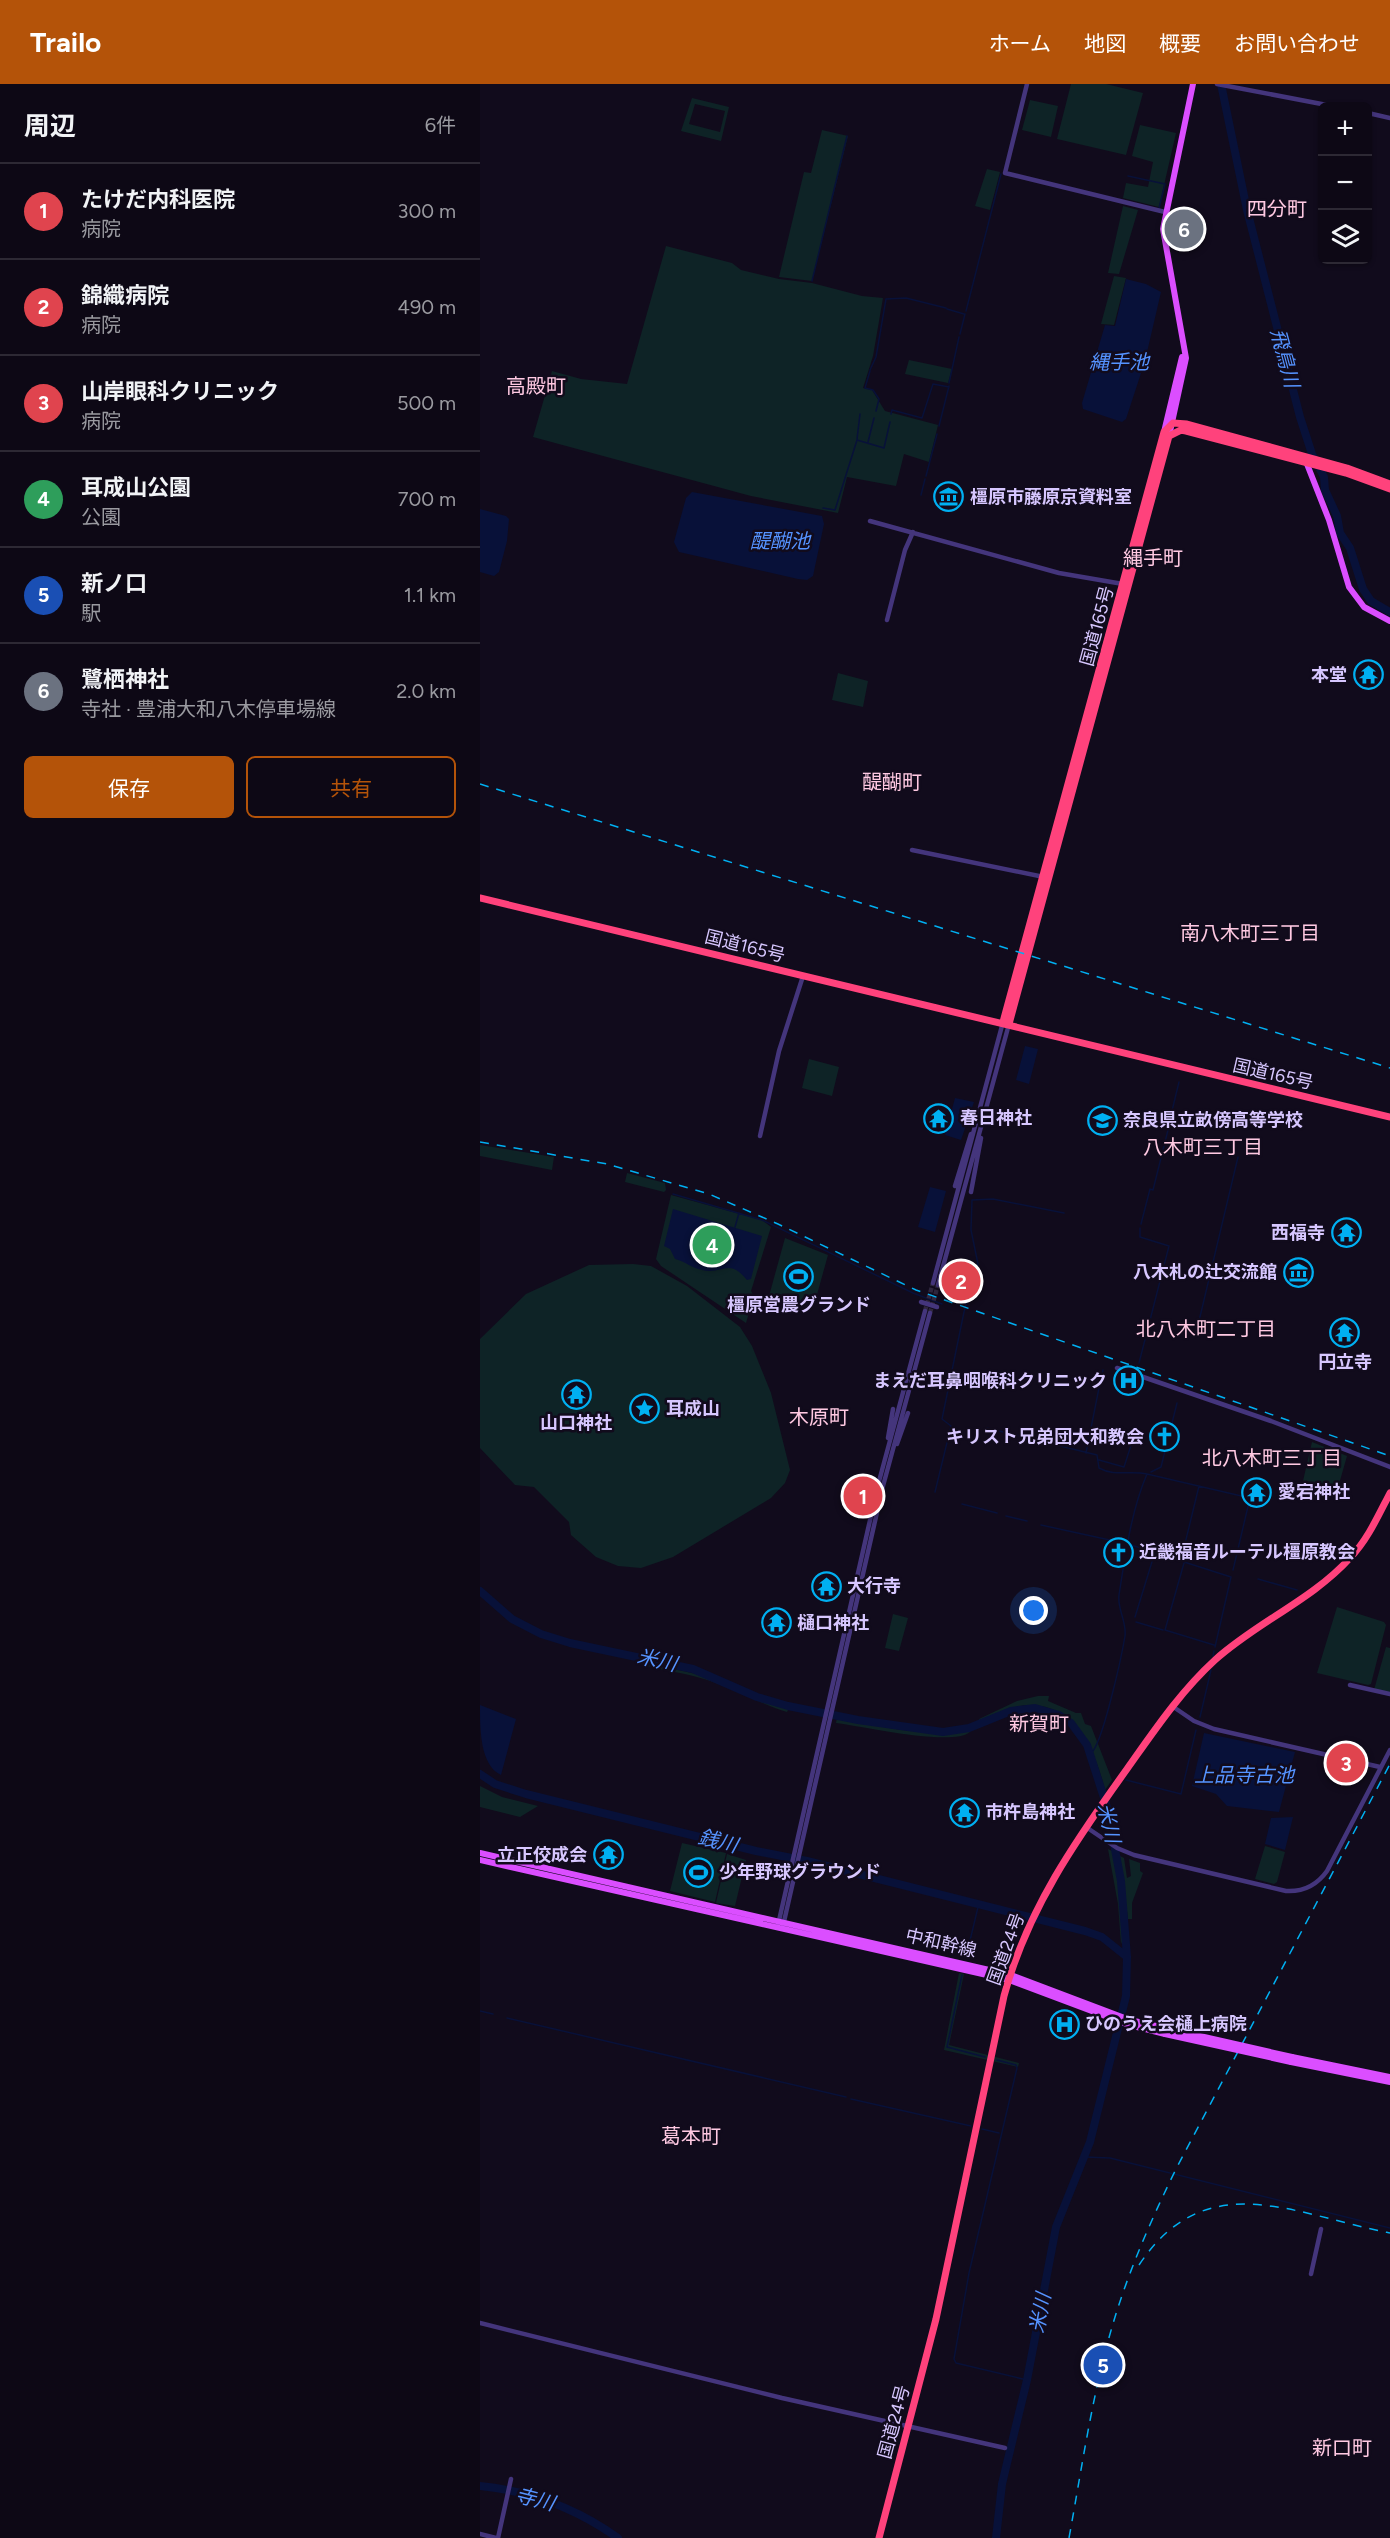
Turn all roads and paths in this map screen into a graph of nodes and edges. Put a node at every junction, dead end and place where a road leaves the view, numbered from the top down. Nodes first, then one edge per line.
1 (1028, 84) edge
2 (1192, 84) edge
3 (1217, 84) edge
4 (1254, 84) edge
5 (1255, 91) junction
6 (1318, 103) edge
7 (1372, 114) edge
8 (1390, 118) edge
9 (1165, 212) junction
10 (1172, 412) junction
11 (1173, 423) junction
12 (1184, 427) junction
13 (1228, 430) dead end
14 (1205, 432) junction
15 (1166, 434) junction
16 (1225, 446) dead end
17 (1306, 459) junction
18 (1326, 465) junction
19 (1390, 484) edge
20 (1390, 489) edge
21 (870, 521) dead end
22 (913, 532) junction
23 (1123, 584) junction
24 (887, 620) dead end
25 (1390, 621) edge
26 (1069, 809) junction
27 (912, 850) dead end
28 (1042, 877) junction
29 (1053, 879) dead end
30 (480, 898) edge
31 (803, 976) junction
32 (1006, 1023) junction
33 (979, 1116) junction
34 (1390, 1117) edge
35 (983, 1124) junction
36 (760, 1136) dead end
37 (955, 1186) dead end
38 (971, 1192) dead end
39 (921, 1302) dead end
40 (938, 1307) dead end
41 (927, 1312) tunnel mouth
42 (1117, 1368) dead end
43 (892, 1409) dead end
44 (908, 1413) dead end
45 (889, 1455) junction
46 (1390, 1467) edge
47 (1390, 1493) edge
48 (1350, 1685) dead end
49 (1390, 1694) edge
50 (1172, 1706) junction
51 (1390, 1749) edge
52 (1380, 1767) junction
53 (1086, 1827) junction
54 (480, 1853) edge
55 (480, 1860) edge
56 (781, 1925) junction
57 (1010, 1978) junction
58 (1292, 2059) junction
59 (1390, 2077) edge
60 (1390, 2082) edge
61 (1321, 2229) dead end
62 (1311, 2274) dead end
63 (480, 2323) edge
64 (909, 2425) junction
65 (1005, 2448) dead end
66 (511, 2480) dead end
67 (480, 2535) edge
68 (497, 2538) edge
69 (879, 2538) edge

1 - 9 street
2 - 9 main road
3 - 5 street
4 - 5 street
5 - 6 street
7 - 8 street
9 - 10 main road
10 - 11 main road
10 - 12 main road
10 - 15 main road
11 - 12 highway
11 - 15 highway, 国道165号
12 - 14 highway
12 - 15 highway
13 - 14 highway
14 - 16 highway
14 - 17 highway
15 - 23 highway, 国道165号
15 - 26 highway, 国道165号
17 - 18 highway
17 - 25 main road
18 - 19 highway
18 - 20 highway
21 - 22 street
22 - 23 street
22 - 24 street
23 - 28 highway, 国道165号
26 - 29 highway
26 - 32 highway, 国道165号
27 - 28 street
28 - 32 highway, 国道165号
30 - 31 highway, 国道165号
31 - 32 highway, 国道165号
31 - 36 street
32 - 33 street
32 - 34 highway, 国道165号
32 - 35 street
33 - 35 street
33 - 37 street
35 - 38 street
39 - 40 street, bridge
41 - 45 street
42 - 46 street
43 - 45 street
44 - 45 street
45 - 56 street
47 - 50 highway, 国道24号
48 - 49 street
50 - 52 street
50 - 53 highway, 国道24号
51 - 52 street
52 - 53 street
53 - 57 highway, 国道24号
54 - 56 main road, 中和幹線
55 - 56 main road, 中和幹線
56 - 57 main road, 中和幹線
57 - 58 main road, 中和幹線, bridge
57 - 64 highway, 国道24号
58 - 59 main road, 中和幹線
58 - 60 main road, 中和幹線
61 - 62 street
63 - 64 street
64 - 65 street
64 - 69 highway, 国道24号
66 - 68 street
67 - 68 street

